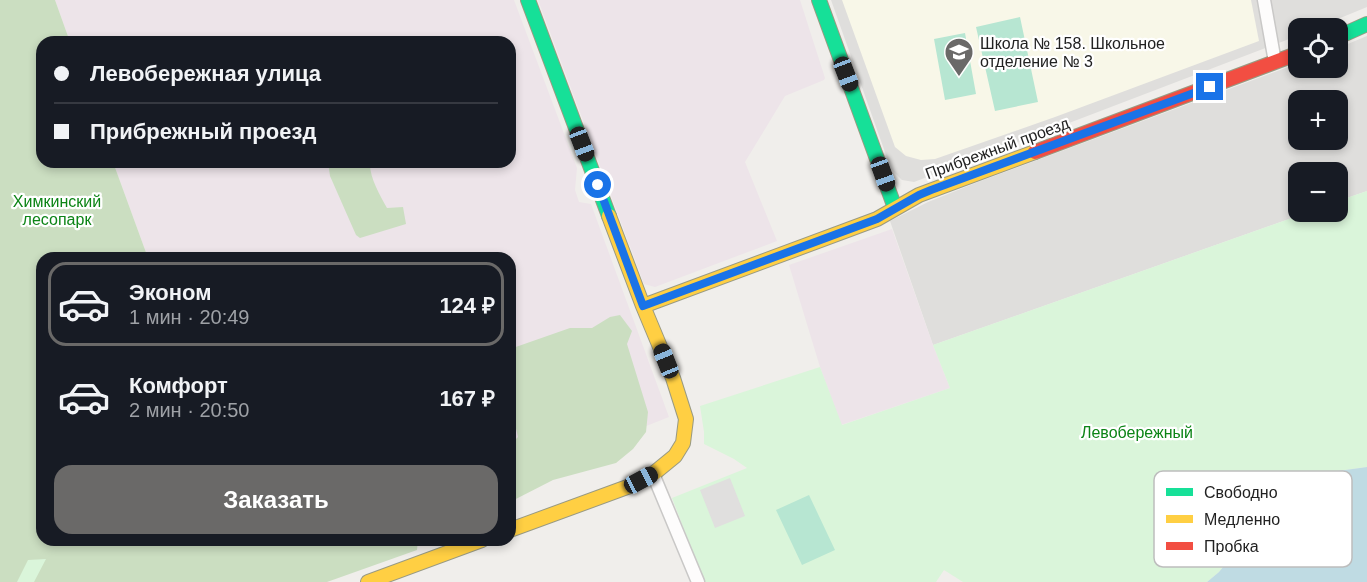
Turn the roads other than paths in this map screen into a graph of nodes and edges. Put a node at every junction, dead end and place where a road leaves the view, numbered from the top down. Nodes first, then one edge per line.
1 (528, 0) edge
2 (819, 0) edge
3 (1264, 0) edge
4 (1367, 24) edge
5 (1348, 33) edge
6 (1288, 57) edge
7 (1275, 62) junction
8 (896, 208) junction
9 (643, 306) junction
10 (653, 474) junction
11 (516, 528) edge
12 (466, 546) edge
13 (368, 582) edge
14 (698, 582) edge

1 - 9 street
2 - 8 street
3 - 7 street
4 - 5 street
6 - 7 street, Прибрежный проезд
7 - 8 street, Прибрежный проезд
8 - 9 street, Прибрежный проезд
9 - 10 street
10 - 11 street
10 - 14 street
12 - 13 street

